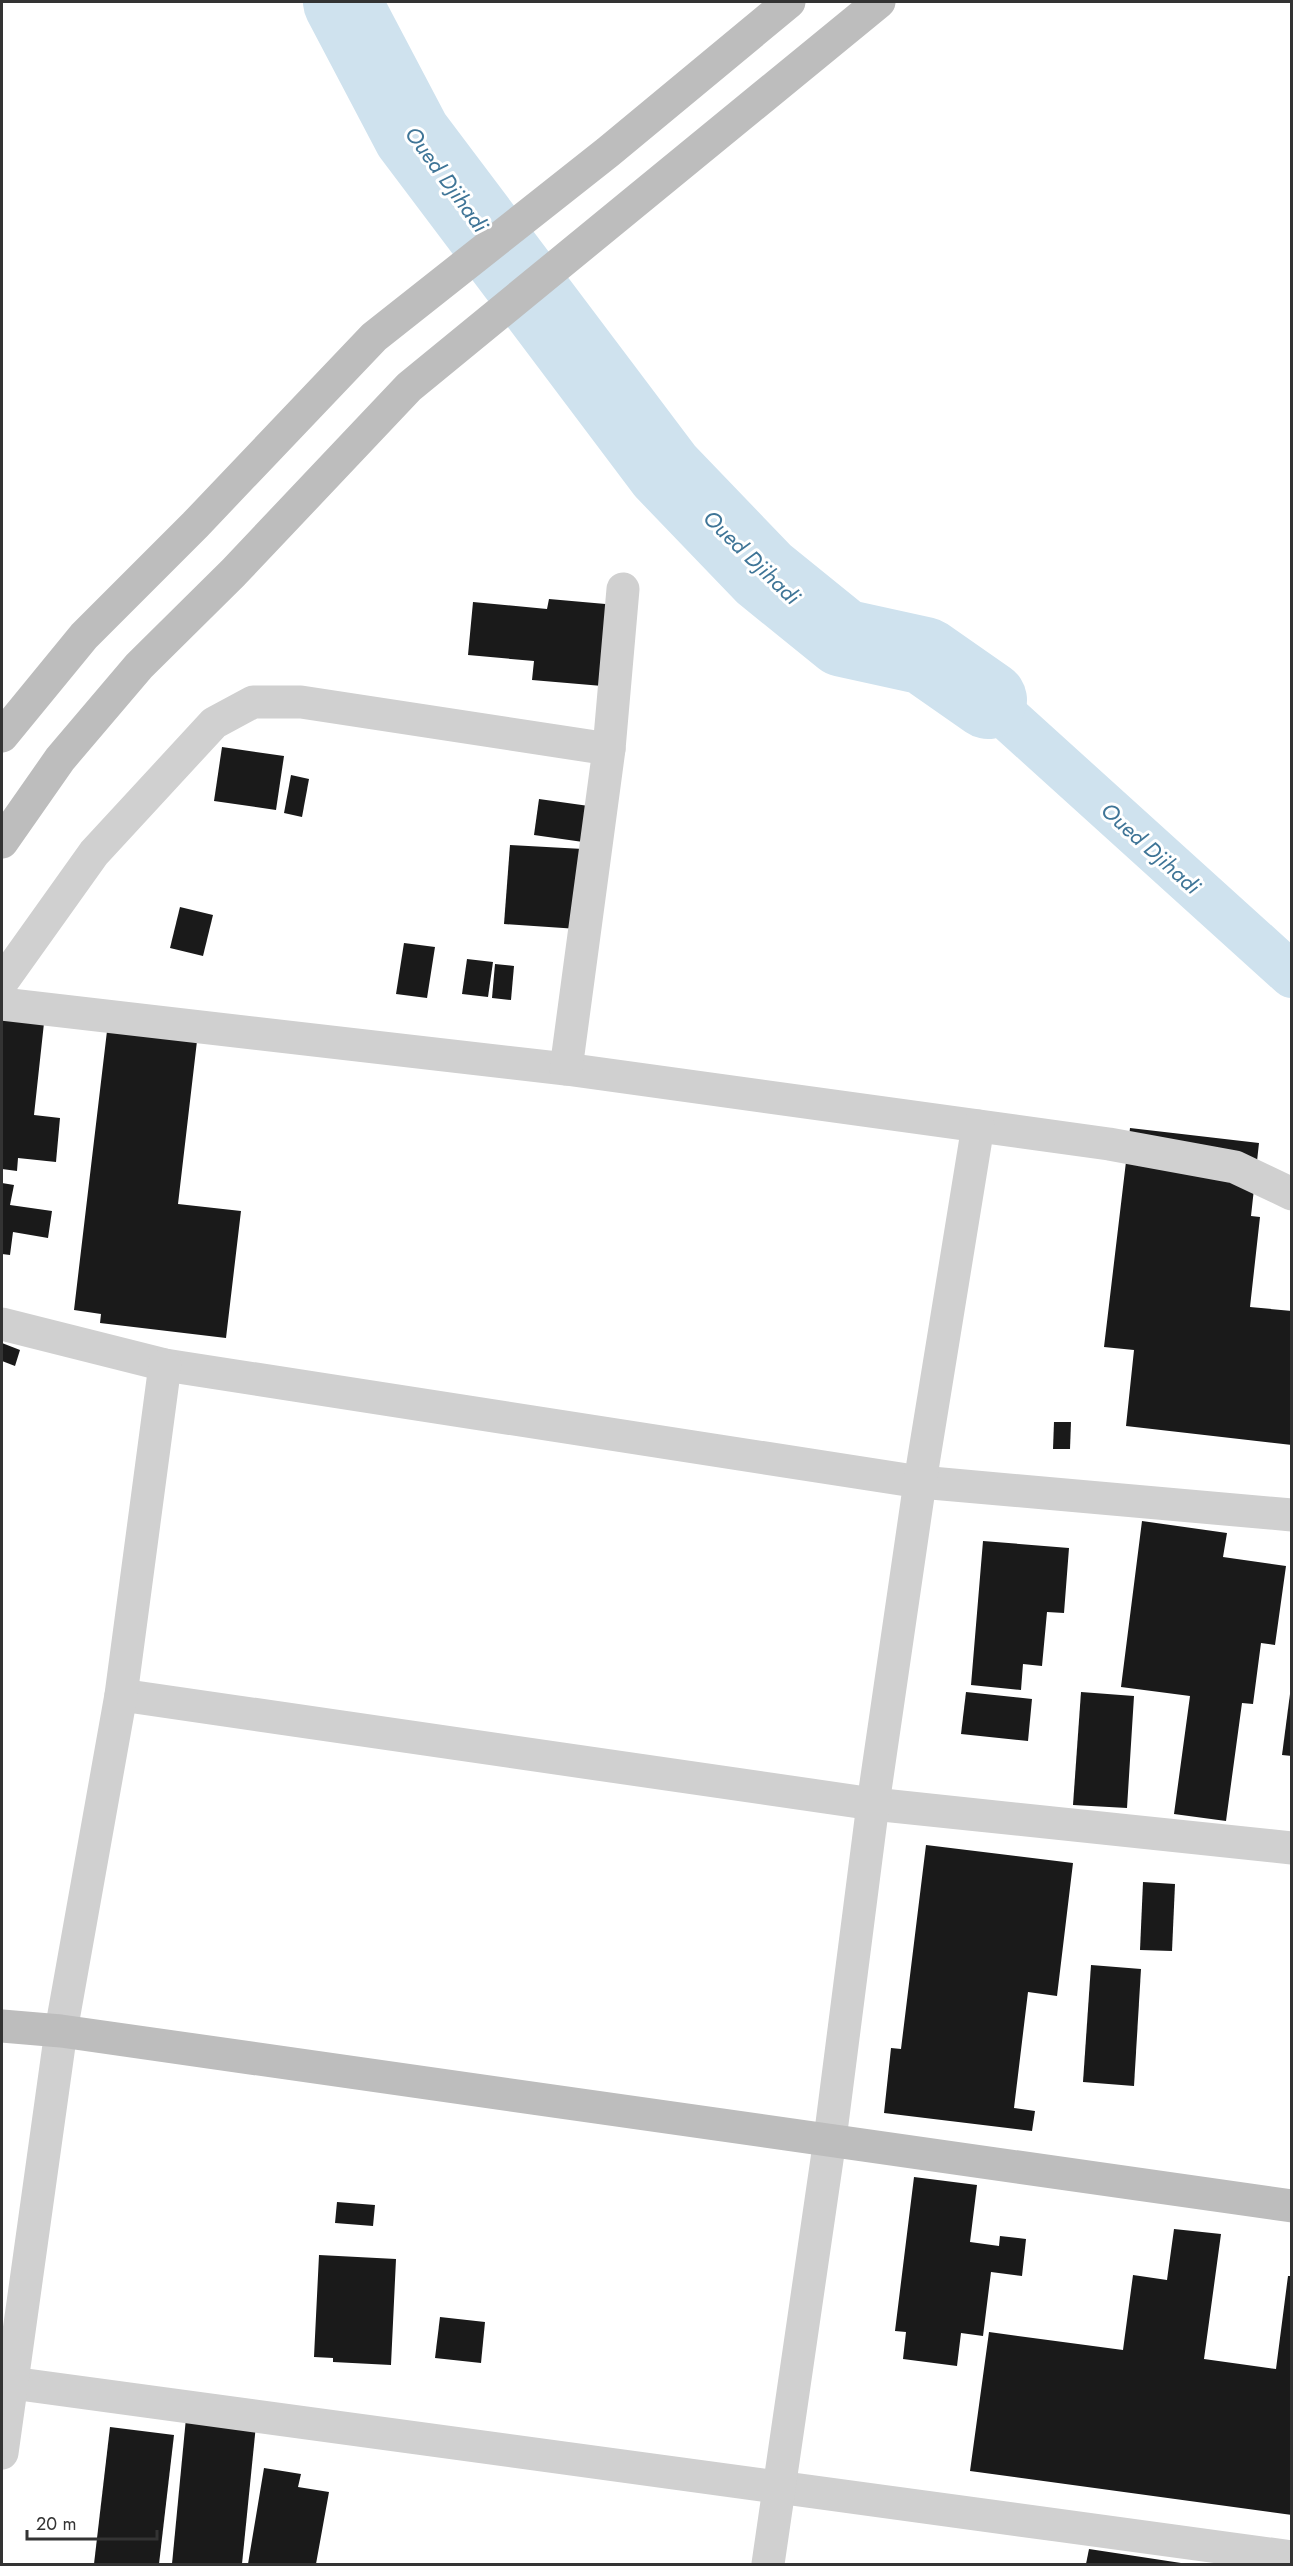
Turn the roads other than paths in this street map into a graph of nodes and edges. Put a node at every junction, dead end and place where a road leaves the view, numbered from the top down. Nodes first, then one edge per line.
1 (789, 2) edge
2 (879, 2) edge
3 (623, 589) dead end
4 (2, 736) edge
5 (609, 749) junction
6 (2, 842) edge
7 (2, 982) edge
8 (2, 1004) edge
9 (566, 1069) junction
10 (978, 1126) junction
11 (1292, 1194) edge
12 (2, 1324) edge
13 (165, 1365) junction
14 (920, 1482) junction
15 (1292, 1515) edge
16 (121, 1695) junction
17 (873, 1804) junction
18 (1292, 1848) edge
19 (2, 2026) edge
20 (61, 2031) junction
21 (830, 2139) junction
22 (1292, 2206) edge
23 (12, 2383) junction
24 (2, 2453) edge
25 (779, 2487) junction
26 (1292, 2557) edge
27 (768, 2565) edge

1 - 4 street
2 - 6 street
3 - 5 street
5 - 7 street
5 - 9 street
8 - 9 street
9 - 10 street
10 - 11 street
10 - 14 street
12 - 13 street
13 - 14 street
13 - 16 street
14 - 15 street
14 - 17 street
16 - 17 street
16 - 20 street
17 - 18 street
17 - 21 street
19 - 20 street
20 - 21 street
20 - 23 street
21 - 22 street
21 - 25 street
23 - 24 street
23 - 25 street
25 - 26 street
25 - 27 street

